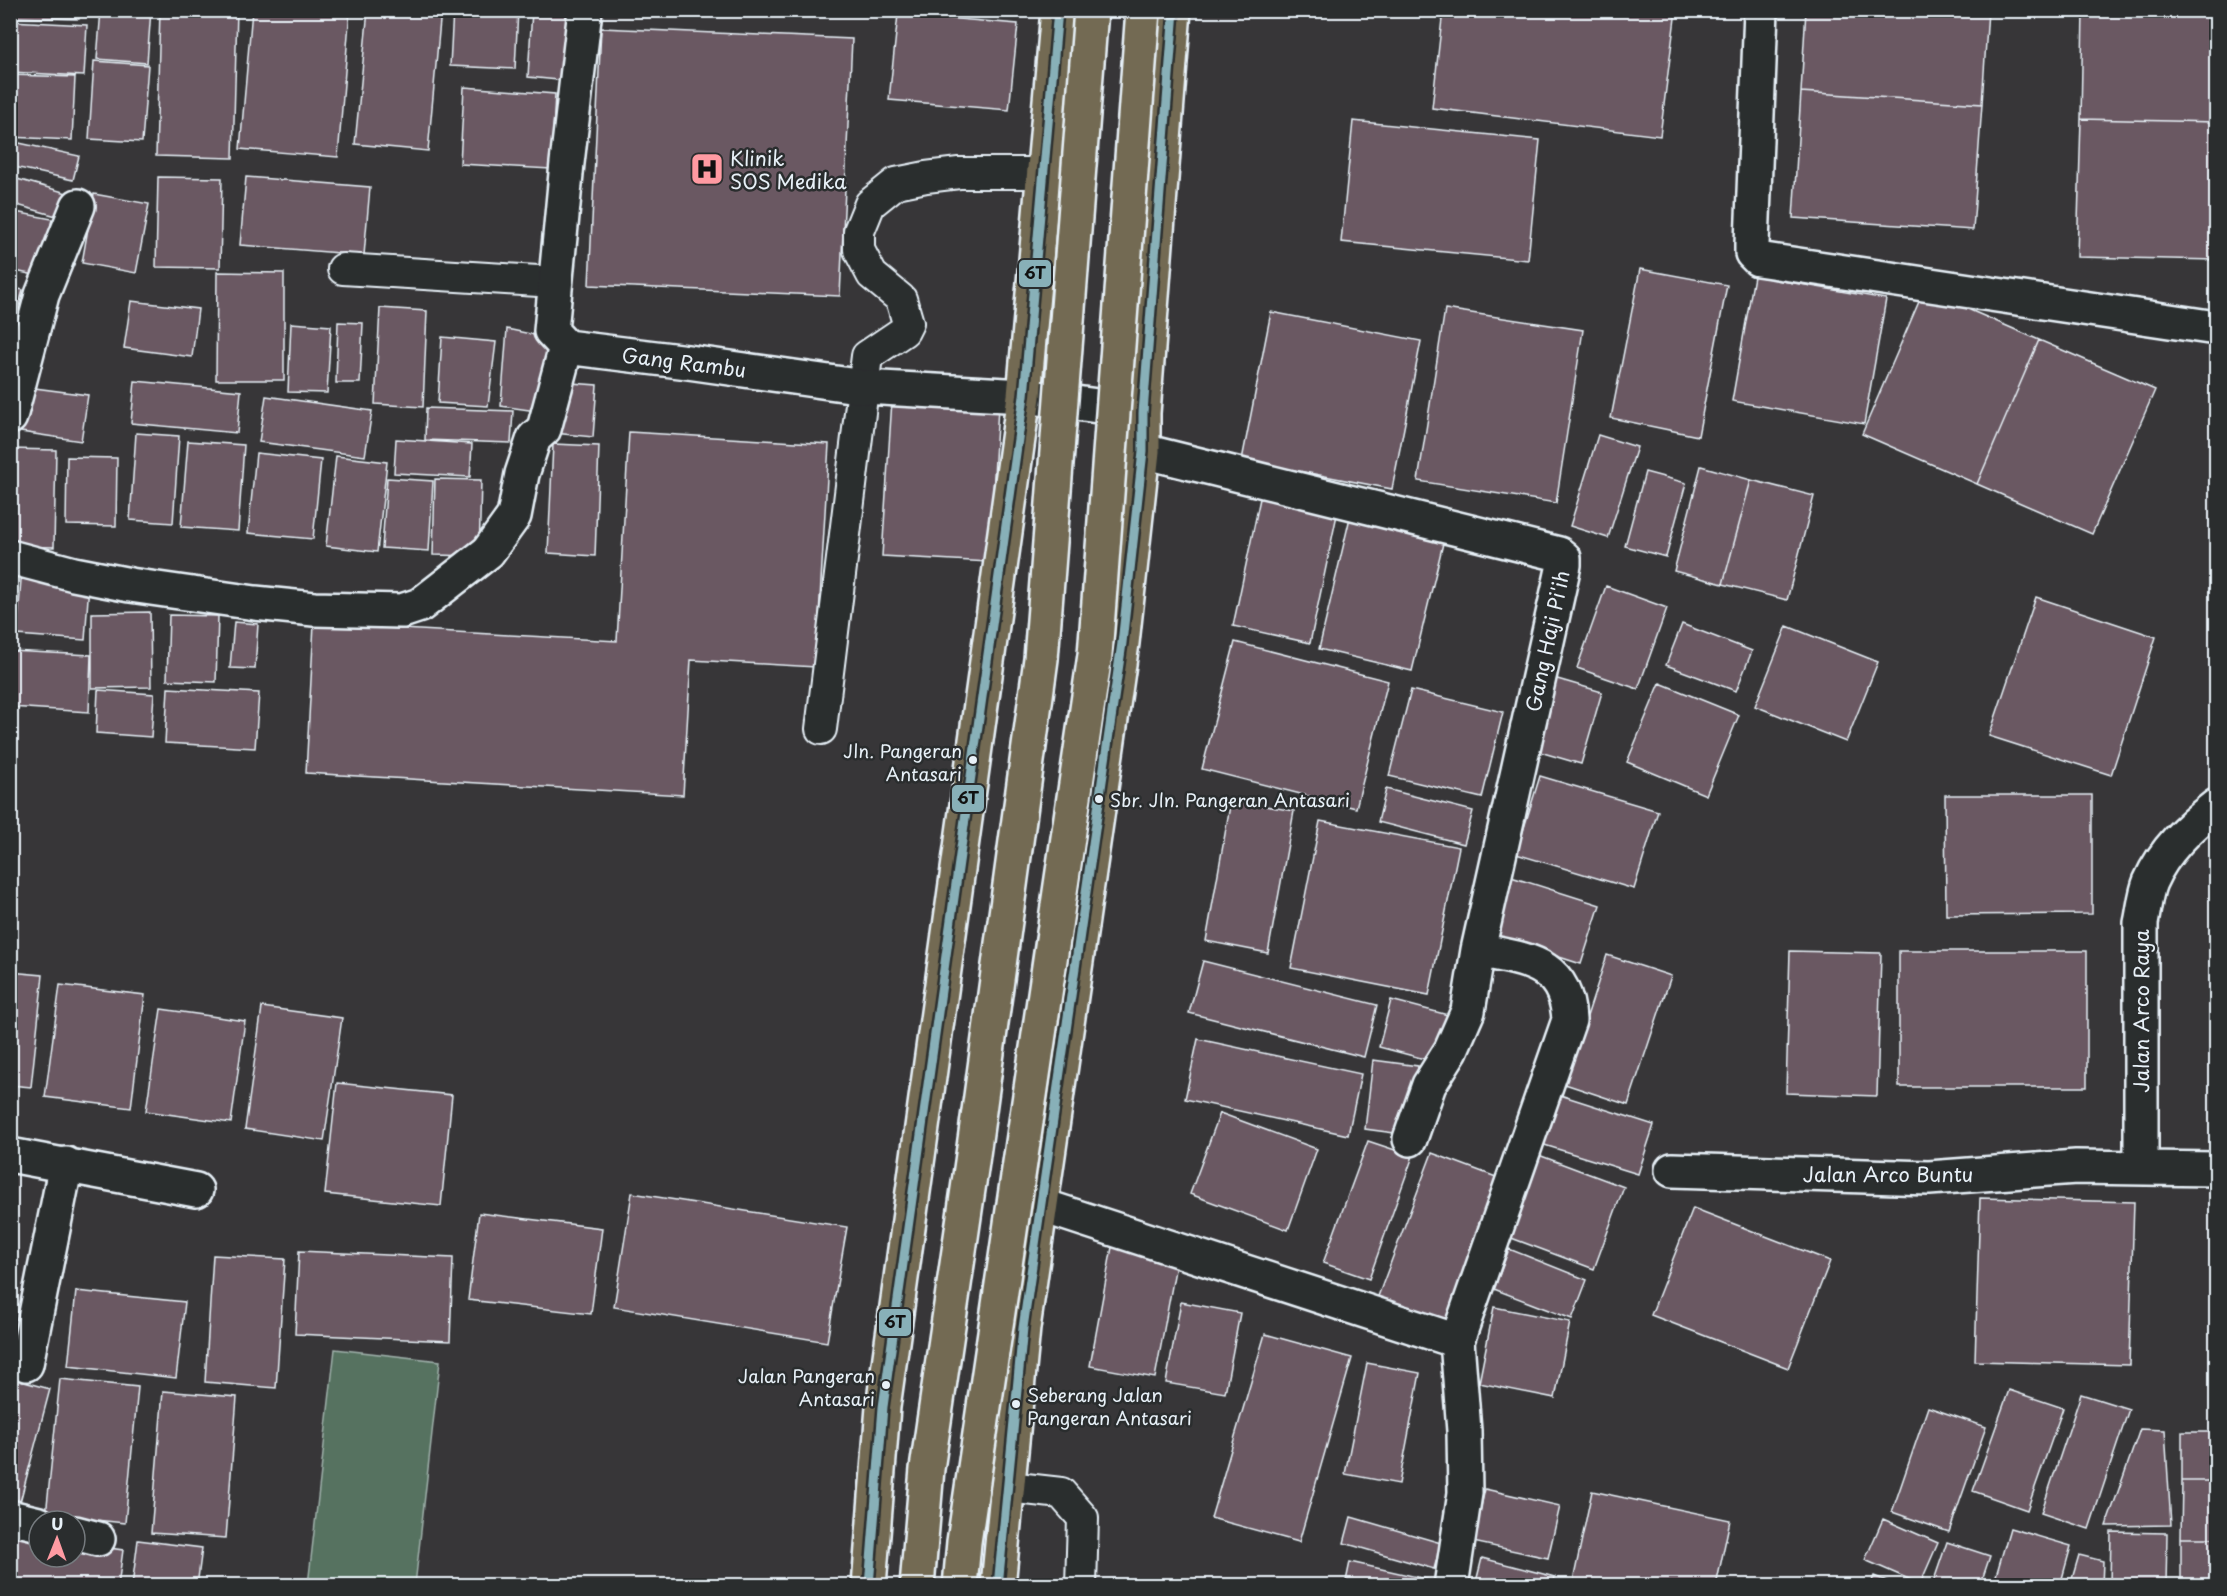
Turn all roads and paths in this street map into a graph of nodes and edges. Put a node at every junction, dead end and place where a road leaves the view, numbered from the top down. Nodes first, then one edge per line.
1 (585, 10) edge
2 (1058, 10) edge
3 (1091, 10) edge
4 (1143, 10) edge
5 (1174, 10) edge
6 (1761, 10) edge
7 (1043, 173) junction
8 (78, 206) dead end
9 (343, 269) dead end
10 (555, 282) junction
11 (2217, 328) edge
12 (566, 347) junction
13 (864, 387) junction
14 (1024, 396) junction
15 (1143, 413) junction
16 (10, 417) edge
17 (1143, 451) junction
18 (10, 557) edge
19 (821, 729) dead end
20 (2217, 806) edge
21 (1478, 950) junction
22 (1410, 1139) dead end
23 (10, 1155) edge
24 (66, 1164) junction
25 (2141, 1168) junction
26 (2217, 1169) edge
27 (1672, 1170) dead end
28 (195, 1190) dead end
29 (1040, 1205) junction
30 (1457, 1341) junction
31 (26, 1364) dead end
32 (1008, 1487) junction
33 (10, 1517) edge
34 (27, 1521) edge
35 (869, 1586) edge
36 (917, 1586) edge
37 (960, 1586) edge
38 (998, 1586) edge
39 (1081, 1586) edge
40 (1451, 1586) edge

1 - 10 street
2 - 7 main road
3 - 36 main road, bridge
4 - 37 main road, bridge
5 - 15 main road
6 - 11 street
7 - 13 lane
7 - 14 main road
8 - 16 street
9 - 10 lane
10 - 12 street
12 - 13 street, Gang Rambu
12 - 18 street
13 - 14 street, Gang Rambu
13 - 19 lane
14 - 15 street, Gang Rambu
14 - 35 main road
15 - 17 main road
17 - 21 street, Gang Haji Pi'ih
17 - 29 main road
20 - 25 street, Jalan Arco Raya
21 - 22 street, Gang Haji Pi'ih
21 - 30 street
23 - 24 street
24 - 28 street
24 - 31 street
25 - 26 street
25 - 27 street, Jalan Arco Buntu
29 - 30 street
29 - 32 main road
30 - 40 street
32 - 38 main road
32 - 39 lane
33 - 34 street

